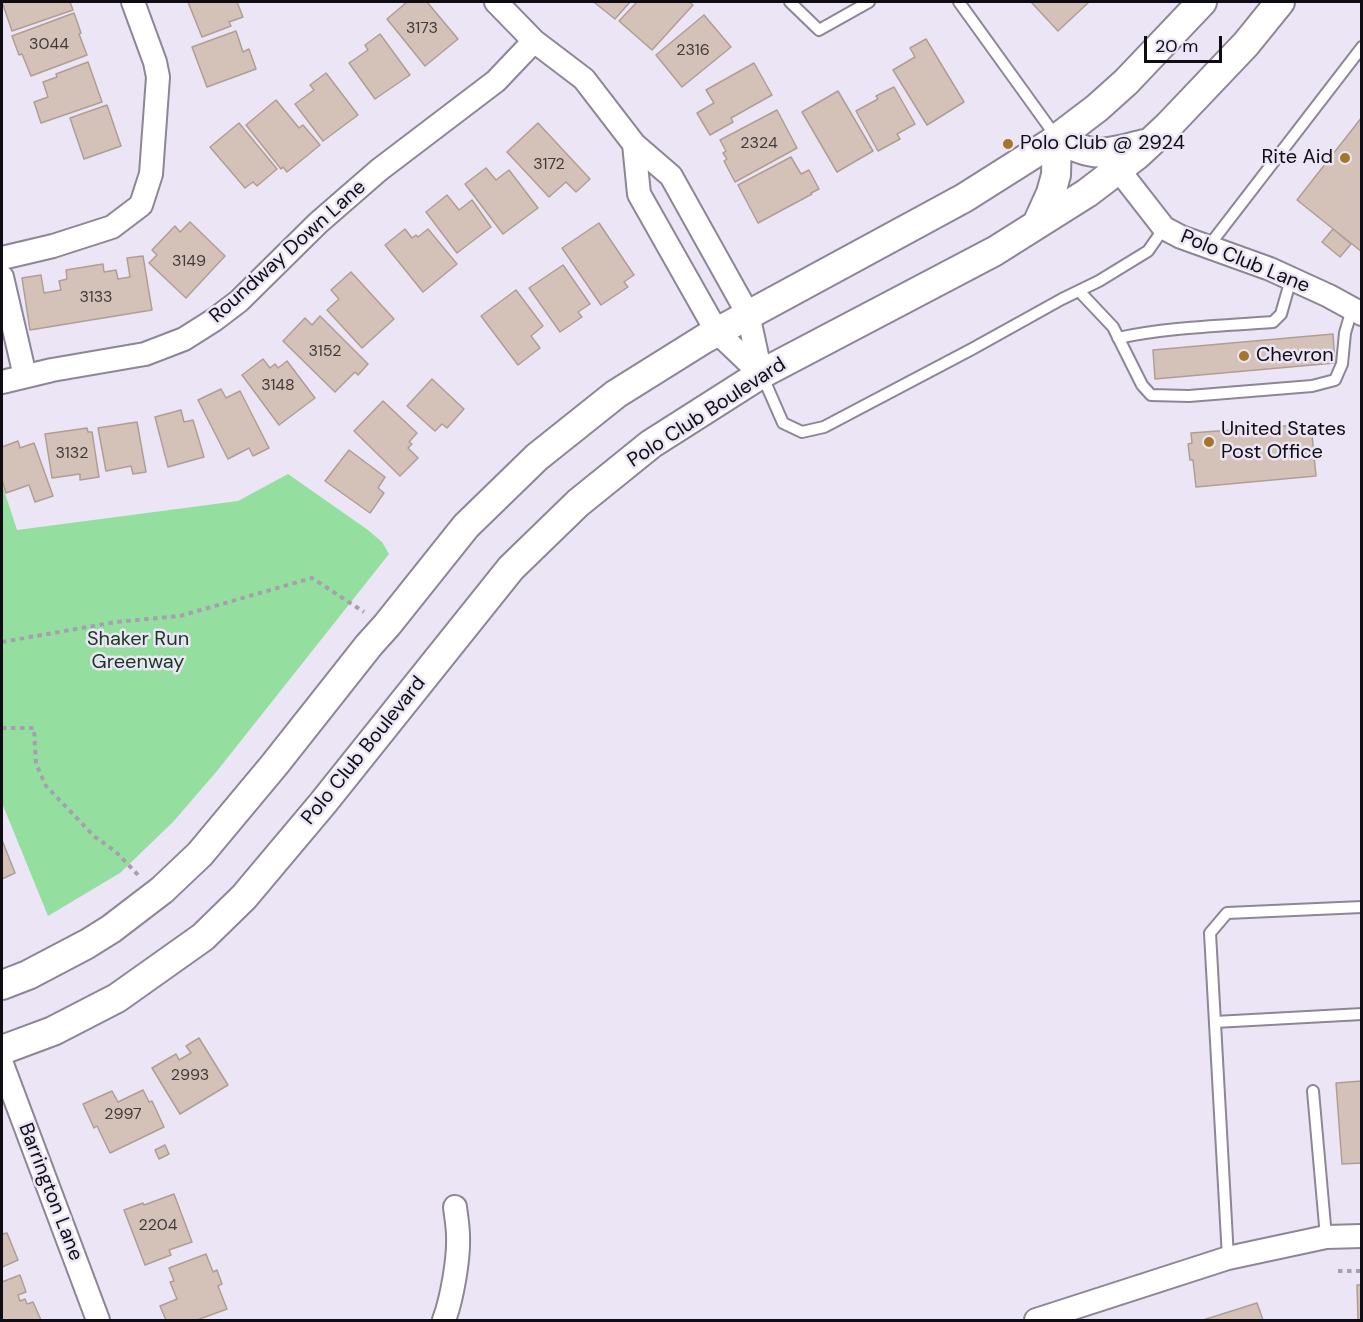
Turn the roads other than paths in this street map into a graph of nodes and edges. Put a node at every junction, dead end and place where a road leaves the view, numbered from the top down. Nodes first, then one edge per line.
1 (133, 2) edge
2 (496, 2) edge
3 (790, 2) edge
4 (869, 2) edge
5 (959, 2) edge
6 (1202, 2) edge
7 (1280, 2) edge
8 (534, 41) junction
9 (1362, 47) edge
10 (1058, 138) junction
11 (1150, 143) junction
12 (634, 144) junction
13 (1118, 169) junction
14 (1037, 224) junction
15 (1164, 228) junction
16 (1208, 247) junction
17 (2, 258) edge
18 (2, 277) edge
19 (1291, 279) junction
20 (1079, 291) junction
21 (1357, 311) edge
22 (748, 314) junction
23 (717, 332) junction
24 (1119, 338) junction
25 (761, 374) junction
26 (25, 376) junction
27 (2, 382) edge
28 (1362, 907) edge
29 (2, 985) edge
30 (1362, 1014) edge
31 (1215, 1022) junction
32 (2, 1050) edge
33 (2, 1064) edge
34 (1313, 1091) dead end
35 (455, 1207) dead end
36 (1362, 1236) edge
37 (1326, 1238) junction
38 (1228, 1258) junction
39 (98, 1320) edge
40 (444, 1320) edge
41 (1036, 1320) edge

1 - 17 street
2 - 8 street
3 - 4 lane
5 - 10 lane
6 - 10 street
7 - 11 street, Polo Club Boulevard
8 - 12 street
8 - 26 street, Roundway Down Lane
9 - 16 lane
10 - 11 street
10 - 14 street
10 - 22 street
11 - 13 street, Polo Club Boulevard
12 - 22 street
12 - 23 street
13 - 14 street, Polo Club Boulevard
13 - 15 street, Polo Club Lane
14 - 25 street, Polo Club Boulevard
15 - 16 street, Polo Club Lane
15 - 20 lane
16 - 19 street, Polo Club Lane
18 - 26 street
19 - 21 street, Polo Club Lane
19 - 24 lane
20 - 24 lane
20 - 25 lane
21 - 24 lane
22 - 23 street
22 - 25 street
23 - 25 street
23 - 29 street
25 - 32 street, Polo Club Boulevard
26 - 27 street, Roundway Down Lane
28 - 31 lane
30 - 31 lane
31 - 38 lane
33 - 39 street, Barrington Lane
34 - 37 lane
35 - 40 street
36 - 37 street
37 - 38 street
38 - 41 street

